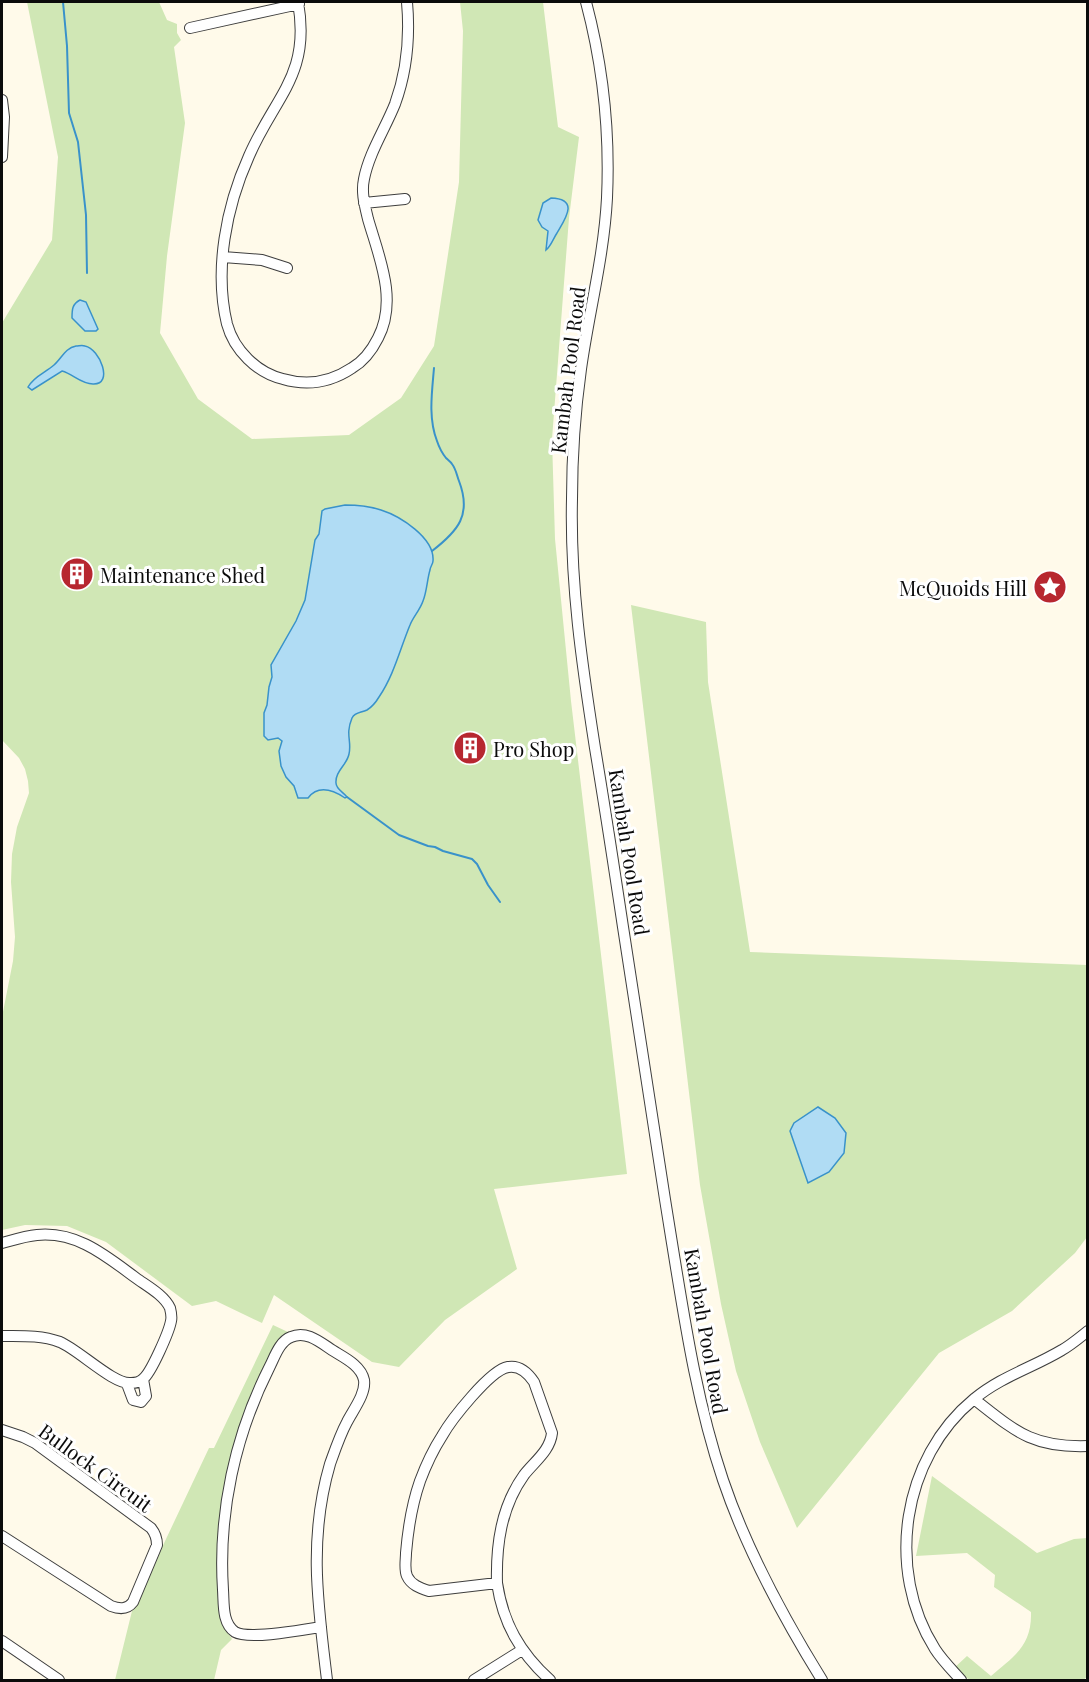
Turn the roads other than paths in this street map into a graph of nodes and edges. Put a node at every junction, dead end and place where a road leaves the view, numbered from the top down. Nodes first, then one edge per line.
1 (407, 2) edge
2 (586, 2) edge
3 (298, 3) edge
4 (190, 28) dead end
5 (2, 100) edge
6 (2, 157) edge
7 (405, 199) dead end
8 (364, 203) junction
9 (223, 257) junction
10 (287, 268) dead end
11 (2, 1243) edge
12 (1088, 1331) edge
13 (2, 1336) edge
14 (143, 1379) junction
15 (127, 1384) junction
16 (974, 1399) junction
17 (2, 1430) edge
18 (1088, 1446) edge
19 (2, 1536) edge
20 (497, 1583) junction
21 (321, 1627) junction
22 (2, 1641) edge
23 (522, 1650) junction
24 (59, 1680) edge
25 (327, 1680) edge
26 (474, 1680) edge
27 (550, 1680) edge
28 (822, 1680) edge
29 (961, 1680) edge

1 - 8 street
2 - 28 street, Kambah Pool Road
3 - 4 street
3 - 9 street
5 - 6 street
7 - 8 street
8 - 9 street
9 - 10 street
11 - 14 street
12 - 16 street
13 - 15 street
14 - 15 street
14 - 15 street
16 - 18 street
16 - 29 street
17 - 19 street, Bullock Circuit
20 - 20 street
20 - 23 street
21 - 21 street
21 - 25 street
22 - 24 street
23 - 26 street
23 - 27 street

